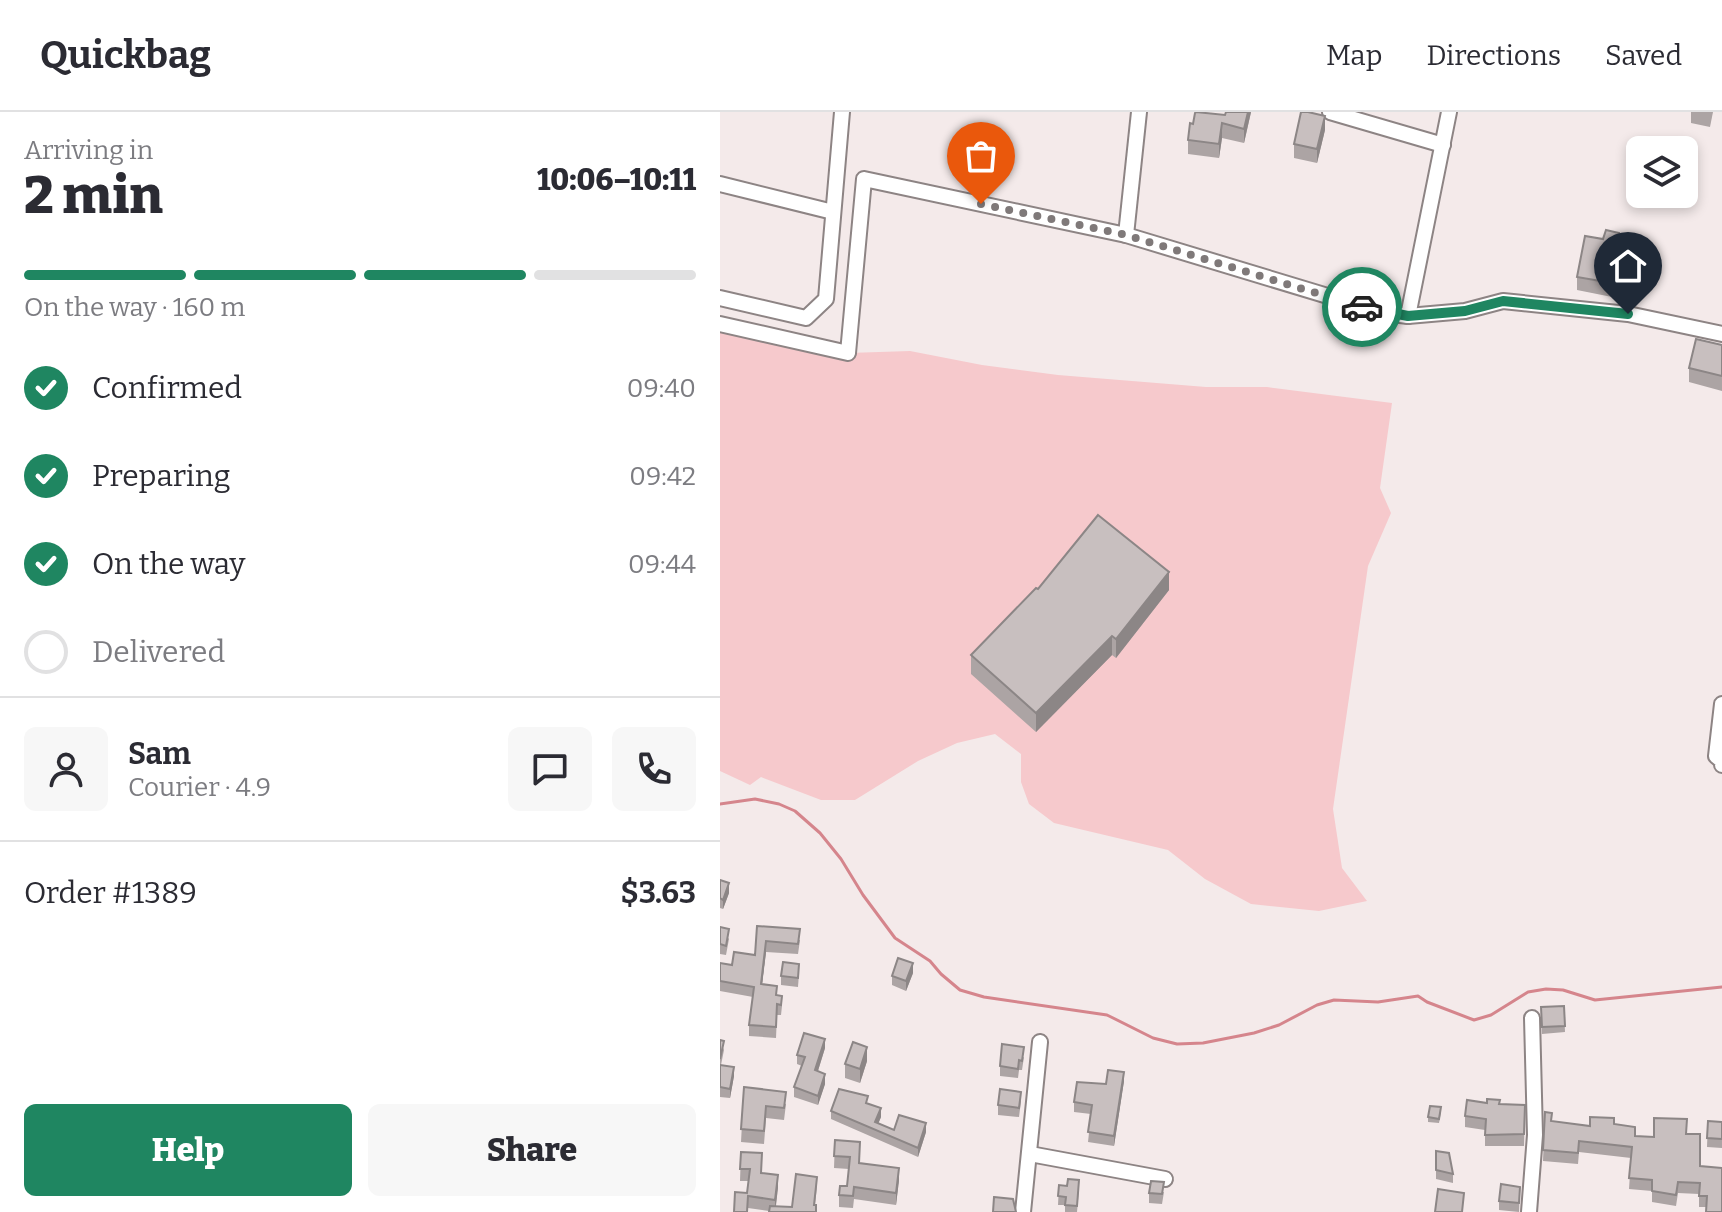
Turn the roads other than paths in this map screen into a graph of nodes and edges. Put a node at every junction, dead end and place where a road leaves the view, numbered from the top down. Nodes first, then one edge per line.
1 (842, 112) edge
2 (1139, 112) edge
3 (1330, 112) edge
4 (1449, 112) edge
5 (1443, 145) junction
6 (720, 184) edge
7 (833, 212) junction
8 (1126, 235) junction
9 (720, 298) edge
10 (1408, 316) junction
11 (720, 324) edge
12 (1722, 334) edge
13 (1722, 704) edge
14 (1722, 762) edge
15 (1532, 1018) dead end
16 (1040, 1042) dead end
17 (1030, 1154) junction
18 (1165, 1179) edge
19 (1023, 1212) edge
20 (1529, 1212) edge

1 - 7 street
2 - 8 street
3 - 5 street
4 - 5 street
5 - 10 street
6 - 7 street
7 - 9 street
8 - 10 street
8 - 11 street
10 - 12 street
13 - 14 street
15 - 20 street
16 - 17 street
17 - 18 street
17 - 19 street

